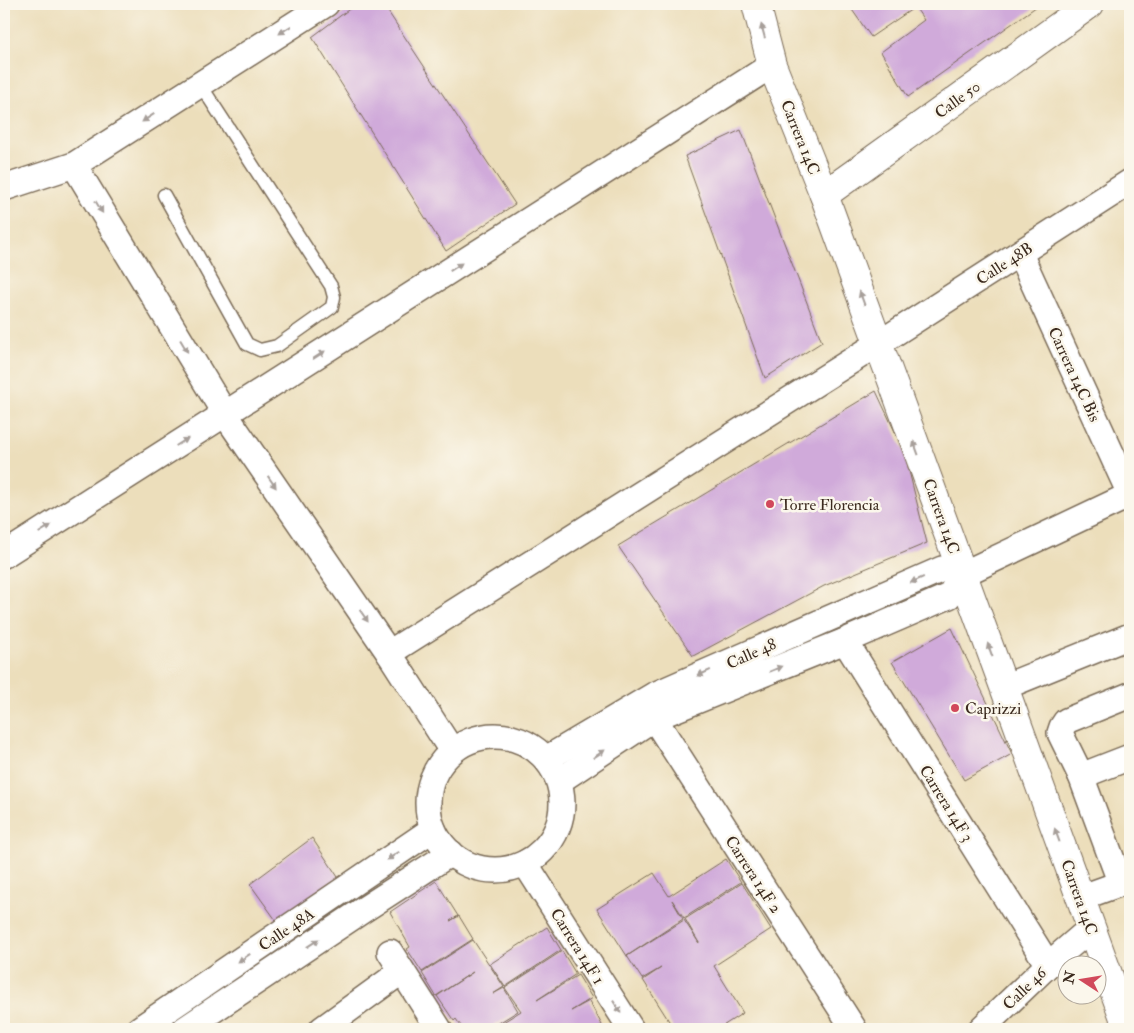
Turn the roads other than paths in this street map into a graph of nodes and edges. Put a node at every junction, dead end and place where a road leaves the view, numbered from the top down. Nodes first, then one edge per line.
1 (326, 4) edge
2 (756, 4) edge
3 (1090, 4) edge
4 (772, 65) junction
5 (200, 84) junction
6 (74, 165) junction
7 (1130, 182) edge
8 (4, 188) edge
9 (164, 195) dead end
10 (824, 195) junction
11 (1020, 254) junction
12 (878, 344) junction
13 (225, 414) junction
14 (1130, 494) edge
15 (4, 555) edge
16 (963, 574) junction
17 (1130, 636) edge
18 (845, 641) junction
19 (389, 653) junction
20 (1004, 687) junction
21 (1130, 695) edge
22 (654, 718) junction
23 (452, 751) junction
24 (1130, 757) edge
25 (546, 759) junction
26 (1081, 776) junction
27 (559, 781) junction
28 (433, 829) junction
29 (451, 853) junction
30 (525, 863) junction
31 (1126, 882) edge
32 (1080, 898) junction
33 (1091, 928) junction
34 (1048, 965) junction
35 (139, 1029) edge
36 (185, 1029) edge
37 (322, 1029) edge
38 (439, 1029) edge
39 (631, 1029) edge
40 (854, 1029) edge
41 (981, 1029) edge
42 (1128, 1029) edge

1 -> 5 street
4 -> 2 street, Carrera 14C
3 - 10 street, Calle 50
4 - 10 street, Carrera 14C
13 -> 4 street
5 -> 6 street
5 - 9 lane
6 - 8 street
6 -> 13 street
7 - 11 street, Calle 48B
12 -> 10 street, Carrera 14C
11 - 12 street, Calle 48B
11 - 14 street, Carrera 14C Bis
16 -> 12 street, Carrera 14C
12 - 19 street, Calle 48B
15 -> 13 street
13 -> 19 street
14 - 16 street
16 - 18 street, Calle 48
20 -> 16 street, Carrera 14C
16 -> 25 street, Calle 48
17 - 20 street
22 -> 18 street, Calle 48
18 - 34 street, Carrera 14F 3
19 - 23 street
32 -> 20 street, Carrera 14C
21 - 26 street
27 -> 22 street, Calle 48
22 - 40 street, Carrera 14F 2
23 - 25 street
23 - 28 street
24 - 26 street
25 - 27 street
26 - 31 street
27 - 30 street
28 - 29 street
28 -> 35 street, Calle 48A
29 - 30 street
36 -> 29 street, Calle 48A
30 -> 39 street, Carrera 14F 1
31 - 32 street
32 - 33 street, Carrera 14C
33 - 34 street, Calle 46
33 - 42 street, Carrera 14C
34 - 41 street, Calle 46
37 - 38 street

